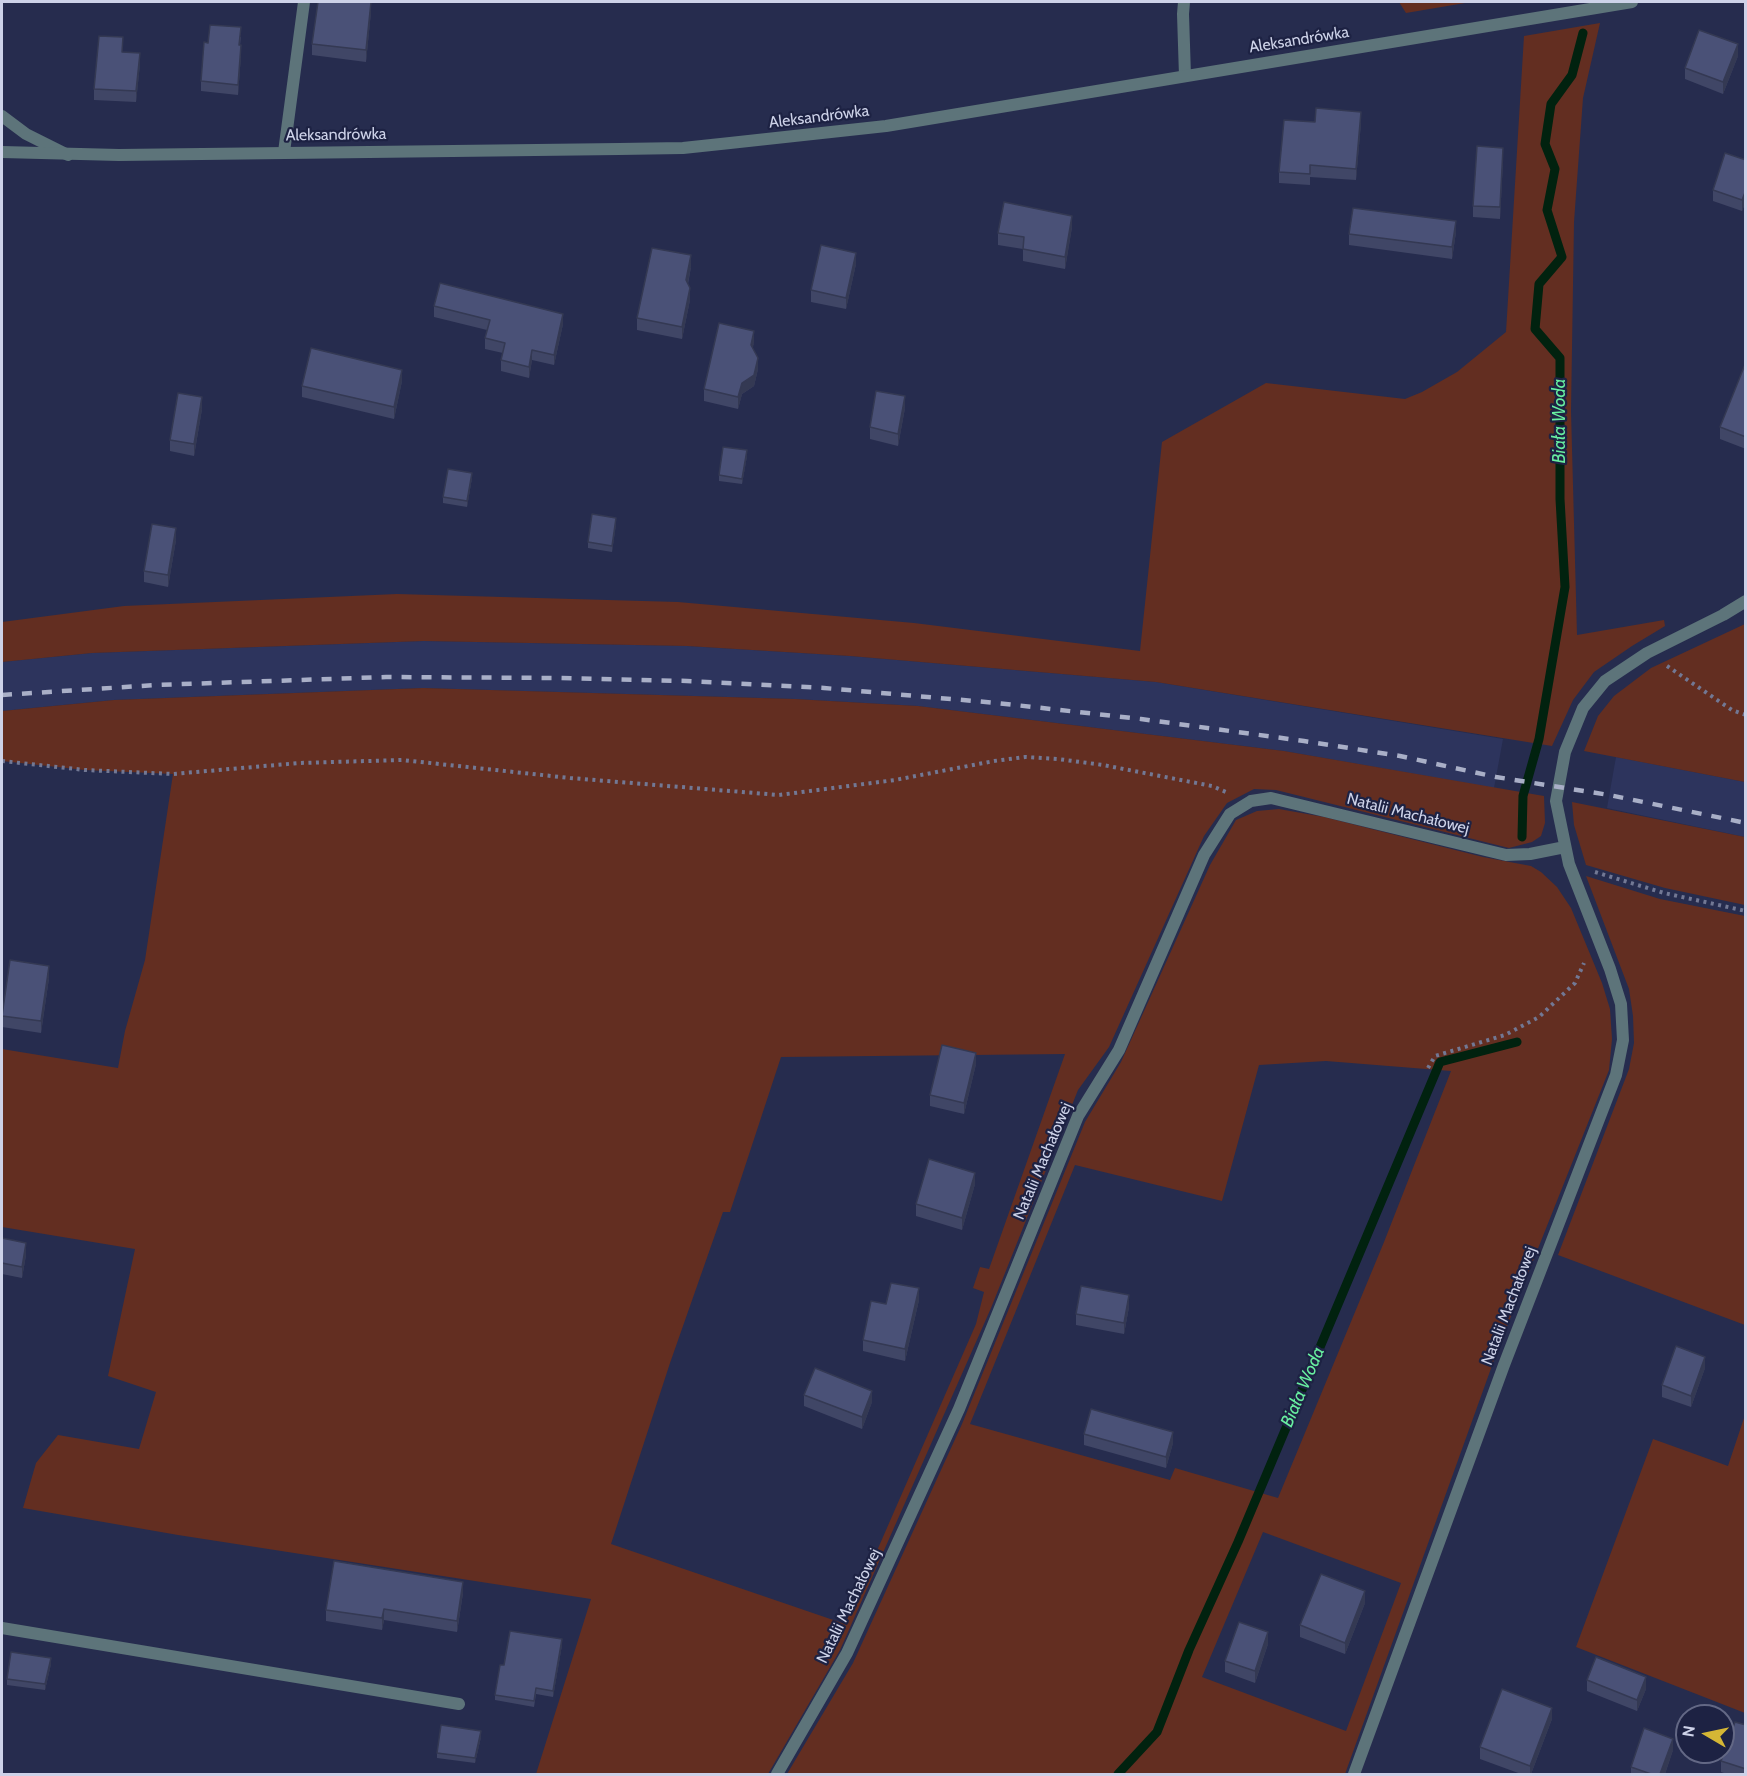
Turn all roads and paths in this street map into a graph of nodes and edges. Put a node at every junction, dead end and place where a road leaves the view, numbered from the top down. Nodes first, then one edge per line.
1 (304, 2) edge
2 (1184, 2) edge
3 (1632, 2) edge
4 (1185, 76) junction
5 (2, 116) edge
6 (2, 152) edge
7 (284, 152) junction
8 (69, 155) junction
9 (1746, 601) edge
10 (1647, 652) junction
11 (1746, 715) edge
12 (2, 761) edge
13 (1239, 809) junction
14 (1565, 847) junction
15 (1569, 864) junction
16 (1746, 911) edge
17 (1597, 937) junction
18 (1428, 1068) dead end
19 (2, 1628) edge
20 (459, 1704) dead end
21 (777, 1774) edge
22 (1354, 1774) edge

1 - 7 street
2 - 4 street
3 - 4 street, Aleksandrówka
4 - 7 street, Aleksandrówka
5 - 8 street
6 - 8 street, Aleksandrówka
7 - 8 street, Aleksandrówka
9 - 10 street, Natalii Machałowej
10 - 11 path
10 - 14 street, Natalii Machałowej
12 - 13 path
13 - 14 street, Natalii Machałowej
13 - 21 street, Natalii Machałowej
14 - 15 street, Natalii Machałowej
15 - 16 path
15 - 17 street, Natalii Machałowej
17 - 18 path
17 - 22 street, Natalii Machałowej
19 - 20 street

